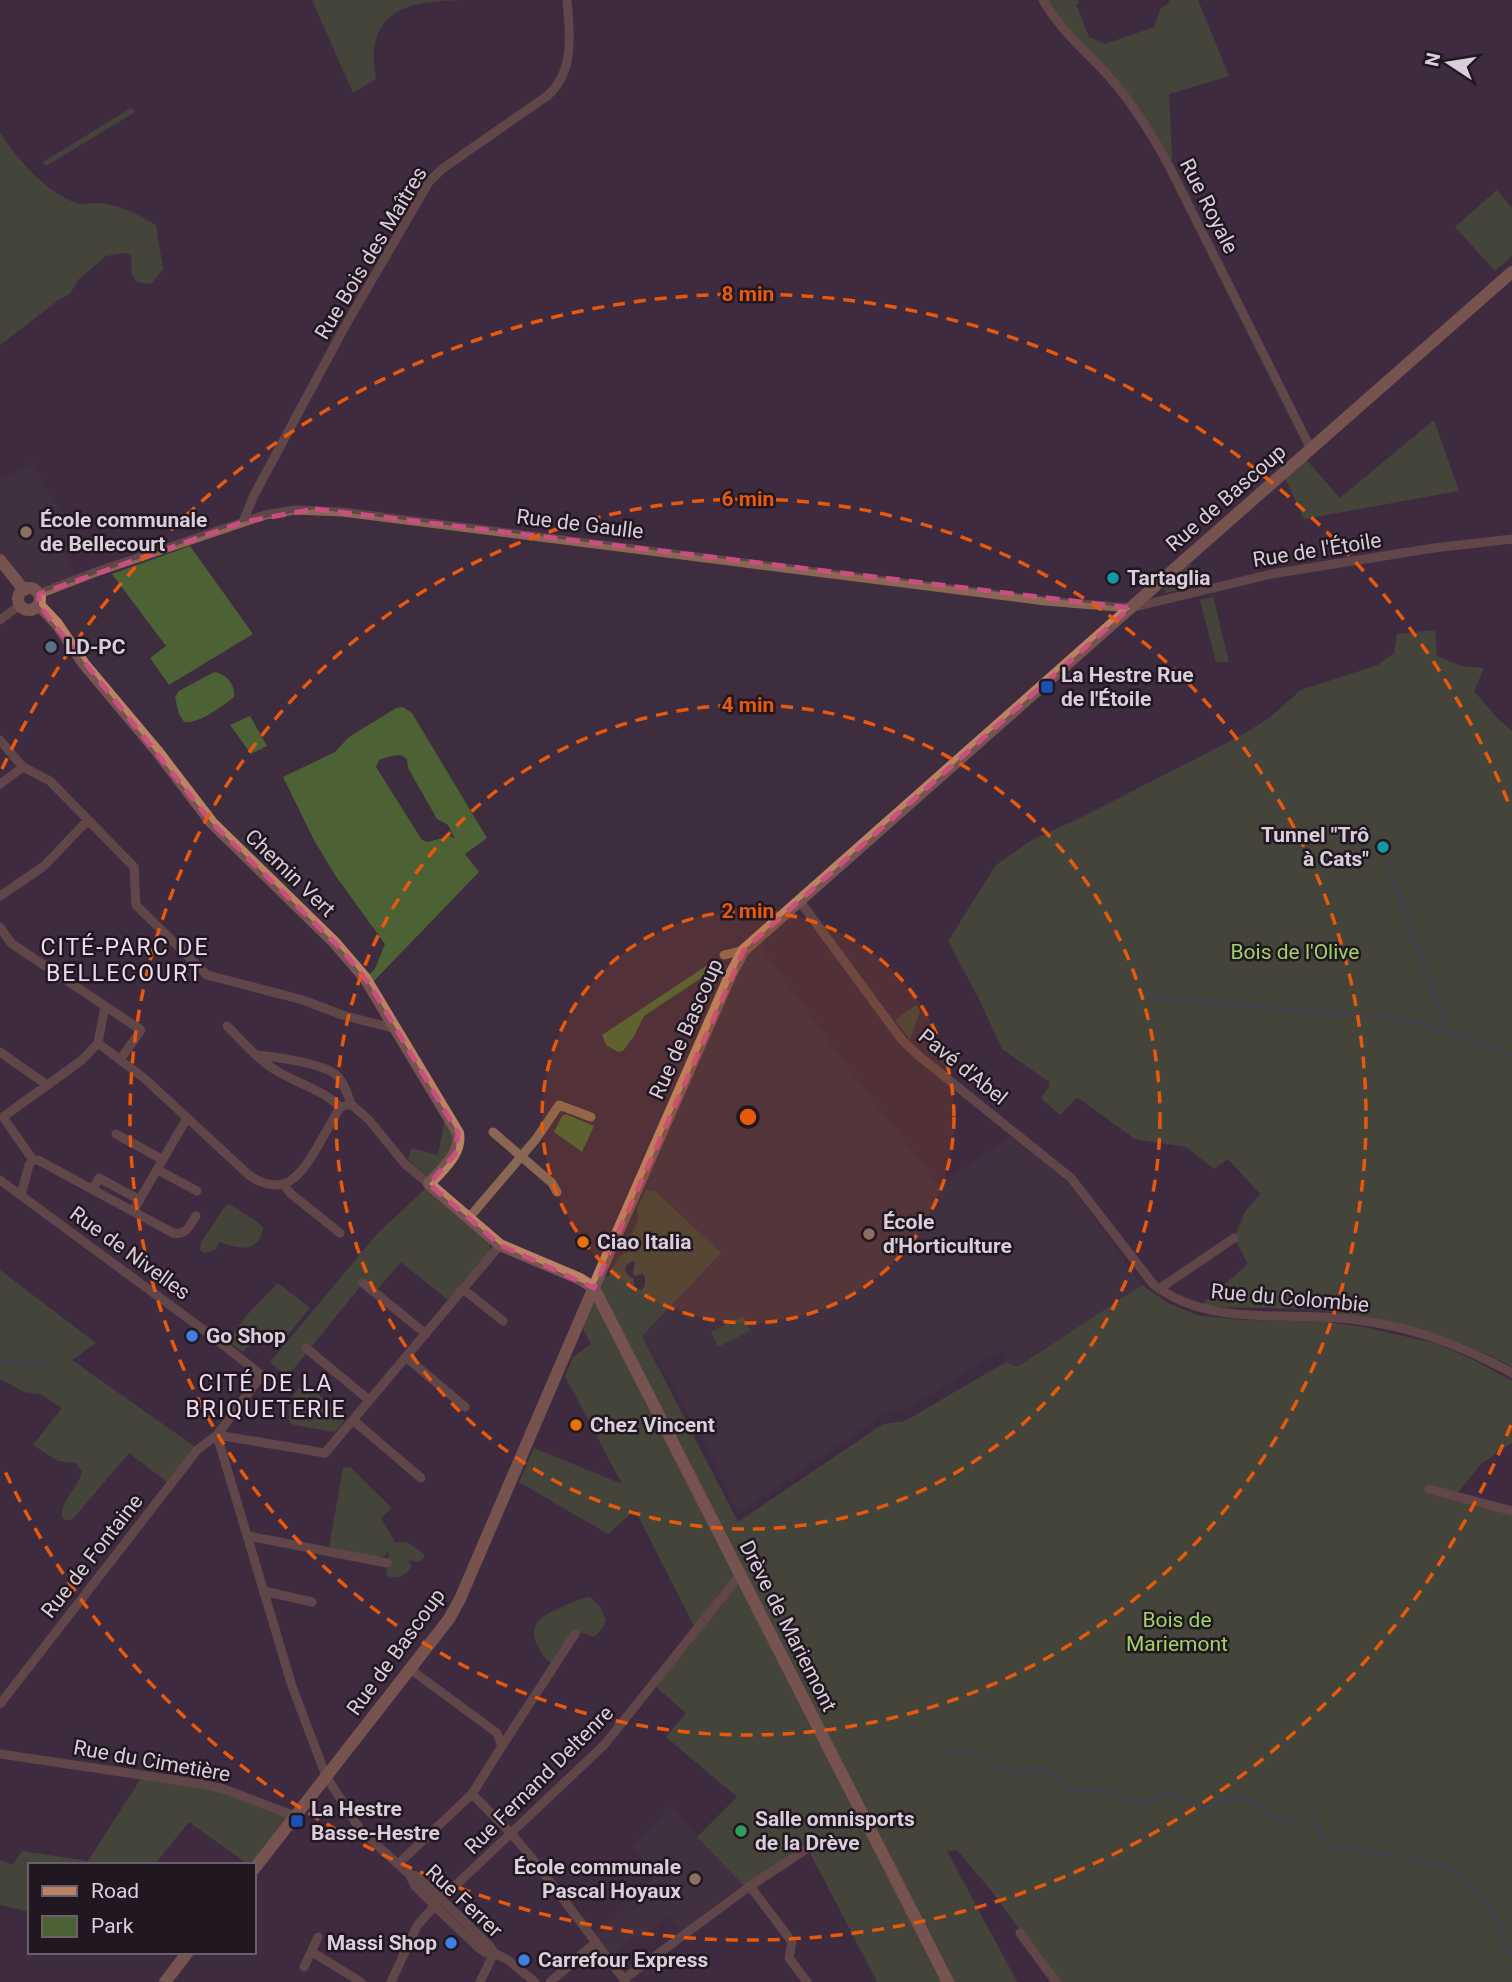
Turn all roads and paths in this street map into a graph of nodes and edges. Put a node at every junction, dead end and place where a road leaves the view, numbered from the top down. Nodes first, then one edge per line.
1 (567, 0) edge
2 (1043, 0) edge
3 (1512, 272) edge
4 (1311, 449) junction
5 (243, 522) junction
6 (1512, 539) edge
7 (0, 559) edge
8 (24, 590) junction
9 (39, 599) junction
10 (20, 605) junction
11 (1130, 608) junction
12 (0, 620) edge
13 (0, 740) edge
14 (23, 767) junction
15 (0, 784) edge
16 (88, 820) junction
17 (0, 896) edge
18 (799, 900) junction
19 (0, 927) edge
20 (744, 950) junction
21 (724, 955) dead end
22 (105, 1006) junction
23 (227, 1026) dead end
24 (398, 1030) junction
25 (98, 1043) junction
26 (0, 1052) edge
27 (257, 1055) junction
28 (120, 1060) junction
29 (47, 1085) junction
30 (351, 1104) junction
31 (340, 1107) junction
32 (591, 1116) dead end
33 (187, 1118) junction
34 (493, 1132) dead end
35 (116, 1134) dead end
36 (520, 1156) junction
37 (33, 1160) junction
38 (163, 1160) junction
39 (158, 1170) junction
40 (1071, 1178) joint
41 (0, 1180) edge
42 (429, 1184) junction
43 (284, 1185) junction
44 (93, 1189) junction
45 (197, 1191) dead end
46 (557, 1192) dead end
47 (21, 1195) junction
48 (140, 1200) junction
49 (133, 1211) junction
50 (196, 1216) dead end
51 (468, 1219) junction
52 (340, 1233) dead end
53 (1234, 1238) dead end
54 (500, 1245) junction
55 (363, 1283) dead end
56 (594, 1288) junction
57 (463, 1289) junction
58 (1159, 1289) junction
59 (503, 1321) dead end
60 (426, 1334) junction
61 (306, 1348) dead end
62 (406, 1357) junction
63 (1512, 1373) edge
64 (369, 1400) junction
65 (465, 1407) dead end
66 (353, 1420) junction
67 (216, 1435) junction
68 (421, 1478) dead end
69 (1429, 1489) dead end
70 (1512, 1511) edge
71 (248, 1536) junction
72 (387, 1563) dead end
73 (740, 1575) junction
74 (264, 1591) junction
75 (312, 1602) dead end
76 (575, 1634) dead end
77 (410, 1669) junction
78 (0, 1704) edge
79 (502, 1746) junction
80 (0, 1754) edge
81 (326, 1776) junction
82 (472, 1794) junction
83 (295, 1816) junction
84 (511, 1833) junction
85 (808, 1848) dead end
86 (398, 1864) junction
87 (256, 1866) edge
88 (750, 1886) junction
89 (439, 1902) junction
90 (1020, 1933) dead end
91 (318, 1937) dead end
92 (595, 1943) junction
93 (312, 1952) junction
94 (494, 1953) junction
95 (186, 1954) edge
96 (304, 1967) dead end
97 (625, 1981) edge
98 (165, 1982) edge
99 (361, 1982) edge
100 (391, 1982) edge
101 (481, 1982) edge
102 (535, 1982) edge
103 (550, 1982) edge
104 (807, 1982) edge
105 (948, 1982) edge
106 (1056, 1982) edge

1 - 5 street, Rue Bois des Maîtres
2 - 4 street, Rue Royale
3 - 4 main road, Rue de Bascoup
4 - 11 main road, Rue de Bascoup
5 - 9 street, Rue de Gaulle
5 - 11 street, Rue de Gaulle
6 - 11 street, Rue de l'Étoile
7 - 8 main road
8 - 9 main road
8 - 10 main road
9 - 10 main road
9 - 24 main road, Chemin Vert
10 - 12 street
11 - 18 main road, Rue de Bascoup
13 - 14 street
14 - 15 street
14 - 16 street
16 - 17 street
16 - 24 street
18 - 20 main road, Rue de Bascoup
18 - 40 street, Pavé d'Abel
19 - 22 street
20 - 21 street
20 - 56 main road, Rue de Bascoup
22 - 25 street
22 - 28 street
23 - 27 street
24 - 42 main road, Chemin Vert
25 - 28 street
25 - 29 street
26 - 29 street
27 - 30 street
27 - 31 street
28 - 33 street
29 - 37 street
30 - 31 street
30 - 42 street
31 - 43 street
32 - 36 street
33 - 38 street
33 - 43 street
34 - 36 street
35 - 38 street
36 - 46 street
36 - 51 street
37 - 44 street
37 - 47 street
38 - 39 street
39 - 45 street
39 - 48 street
40 - 58 street, Rue du Colombie
41 - 47 street, Rue de Nivelles
42 - 51 main road
43 - 52 street
44 - 48 street
44 - 49 street
47 - 67 street, Rue de Nivelles
48 - 49 street
49 - 50 street
51 - 54 main road
53 - 58 street
54 - 56 main road
54 - 57 street
55 - 60 street
56 - 73 main road, Drève de Mariemont
56 - 77 main road, Rue de Bascoup
57 - 59 street
57 - 60 street
58 - 63 street, Rue du Colombie
60 - 62 street
61 - 64 street
62 - 64 street
62 - 65 street
64 - 66 street
66 - 67 street
66 - 68 street
67 - 71 street
67 - 78 street, Rue de Fontaine
69 - 70 street
71 - 72 street
71 - 74 street
73 - 84 street, Rue Fernand Deltenre
73 - 105 main road, Drève de Mariemont
74 - 75 street
74 - 81 street
76 - 79 street
77 - 79 street
77 - 81 main road, Rue de Bascoup
79 - 82 street
80 - 83 street, Rue du Cimetière
81 - 83 main road, Rue de Bascoup
81 - 86 street, Rue Ferrer
82 - 84 street
82 - 86 street
83 - 87 main road, Rue de Bascoup
84 - 89 street, Rue Fernand Deltenre
84 - 92 street
85 - 88 street
86 - 89 street, Rue Ferrer
88 - 97 street
88 - 104 street
89 - 94 street, Rue Ferrer
89 - 100 street, Rue Fernand Deltenre
90 - 106 street
91 - 93 street
92 - 97 street
92 - 103 street
93 - 96 street
93 - 99 street
94 - 101 street
94 - 102 street, Rue Ferrer
95 - 98 main road

